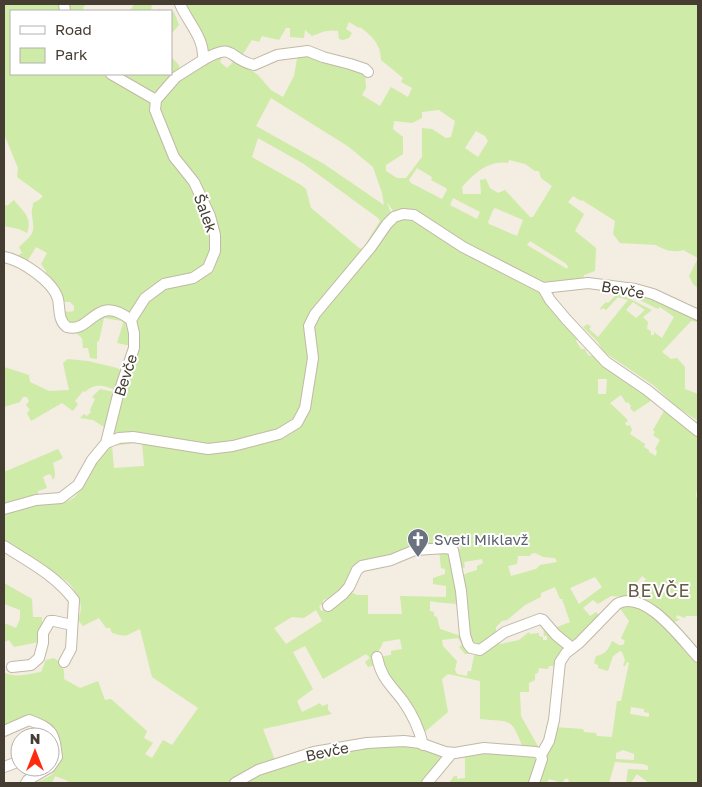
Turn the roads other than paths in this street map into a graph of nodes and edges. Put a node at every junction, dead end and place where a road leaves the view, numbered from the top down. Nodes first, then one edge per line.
1 (180, 4) edge
2 (203, 60) junction
3 (368, 72) dead end
4 (113, 75) edge
5 (156, 100) junction
6 (4, 257) edge
7 (543, 288) junction
8 (698, 315) edge
9 (131, 320) junction
10 (698, 432) edge
11 (106, 442) junction
12 (4, 509) edge
13 (4, 546) edge
14 (328, 606) dead end
15 (72, 625) junction
16 (572, 648) junction
17 (377, 657) dead end
18 (698, 657) edge
19 (64, 662) dead end
20 (12, 667) dead end
21 (13, 727) edge
22 (48, 727) edge
23 (423, 745) junction
24 (452, 752) junction
25 (541, 755) junction
26 (235, 783) edge
27 (427, 783) edge
28 (534, 783) edge

1 - 2 street
2 - 3 street
2 - 5 street
4 - 5 street
5 - 9 street, Šalek
6 - 9 street
7 - 8 street, Bevče
7 - 10 street
7 - 11 street
9 - 11 street, Bevče
11 - 12 street, Bevče
13 - 15 street
14 - 16 street
15 - 19 street
15 - 20 street
16 - 18 street
16 - 25 street
17 - 23 street
21 - 22 street
23 - 24 street, Bevče
23 - 26 street, Bevče
24 - 25 street, Bevče
24 - 27 street
25 - 28 street

